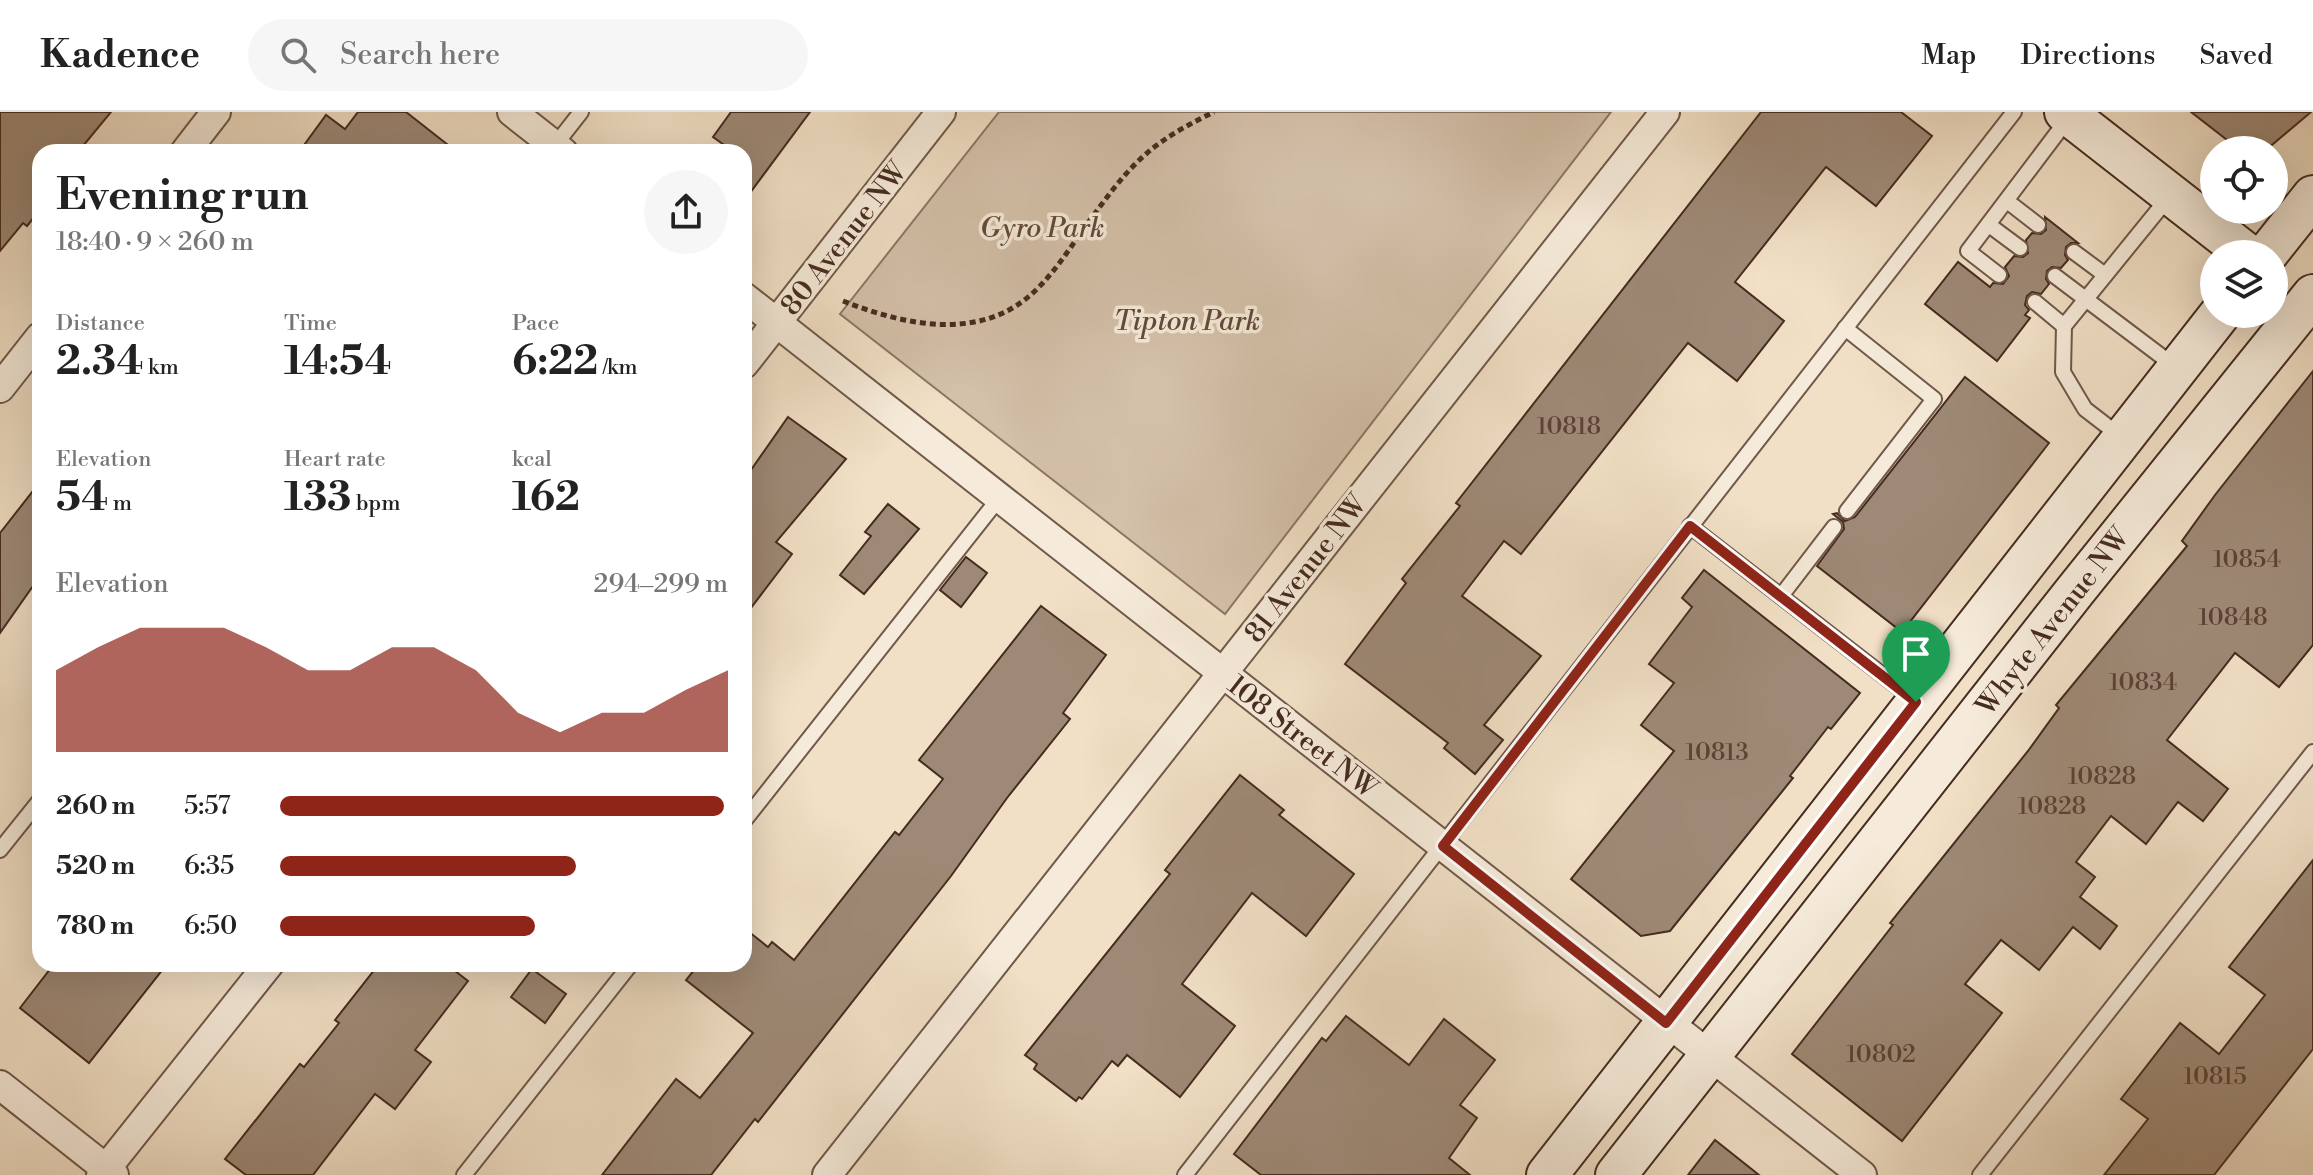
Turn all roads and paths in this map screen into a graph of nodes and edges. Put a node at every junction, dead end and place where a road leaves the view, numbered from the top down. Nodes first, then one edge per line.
1 (216, 112) edge
2 (512, 112) edge
3 (581, 112) edge
4 (941, 112) edge
5 (1214, 112) edge
6 (1665, 112) edge
7 (2014, 112) edge
8 (2067, 114) edge
9 (191, 144) edge
10 (549, 144) edge
11 (560, 144) edge
12 (2171, 195) junction
13 (2313, 196) edge
14 (2007, 201) junction
15 (1989, 225) junction
16 (2038, 225) dead end
17 (2229, 240) edge
18 (2278, 240) edge
19 (2020, 248) dead end
20 (2074, 252) dead end
21 (1999, 275) dead end
22 (2105, 275) junction
23 (2055, 276) dead end
24 (2288, 285) edge
25 (2085, 298) junction
26 (843, 301) dead end
27 (2311, 301) edge
28 (2035, 302) dead end
29 (752, 303) edge
30 (777, 323) junction
31 (2064, 326) junction
32 (1845, 328) junction
33 (2209, 328) edge
34 (32, 347) edge
35 (752, 354) edge
36 (2177, 368) junction
37 (0, 388) edge
38 (2122, 438) junction
39 (1000, 497) junction
40 (1847, 511) dead end
41 (1690, 526) junction
42 (1834, 527) dead end
43 (1781, 596) junction
44 (1222, 672) junction
45 (1916, 702) junction
46 (2313, 752) edge
47 (32, 810) edge
48 (752, 811) edge
49 (1443, 846) junction
50 (0, 850) edge
51 (263, 972) edge
52 (625, 972) edge
53 (1666, 1023) junction
54 (1709, 1056) junction
55 (0, 1085) edge
56 (107, 1173) edge
57 (464, 1175) edge
58 (827, 1175) edge
59 (1185, 1175) edge
60 (1547, 1175) edge
61 (1616, 1175) edge
62 (1862, 1175) edge
63 (1980, 1175) edge

1 - 9 street
2 - 10 street
3 - 11 lane
4 - 30 street, 80 Avenue NW
5 - 26 path
6 - 44 street, 81 Avenue NW
7 - 32 lane
8 - 12 main road
8 - 14 lane
12 - 17 main road
12 - 22 lane
13 - 18 main road
14 - 15 lane
14 - 16 lane
15 - 19 lane
15 - 21 lane
20 - 22 lane
22 - 25 lane
23 - 25 lane
24 - 27 main road
25 - 31 lane
25 - 36 lane
27 - 54 main road, Whyte Avenue NW
28 - 31 lane
29 - 30 street, 108 Street NW
30 - 35 street, 80 Avenue NW
30 - 39 street, 108 Street NW
31 - 38 lane
32 - 40 lane
32 - 41 lane
33 - 36 main road, Whyte Avenue NW
34 - 37 street
36 - 38 main road, Whyte Avenue NW
38 - 45 main road, Whyte Avenue NW
39 - 44 street, 108 Street NW
39 - 48 lane
41 - 43 lane
41 - 49 lane
42 - 43 lane
43 - 45 lane
44 - 49 street, 108 Street NW
44 - 58 street, 81 Avenue NW
45 - 53 main road, Whyte Avenue NW
46 - 63 lane
47 - 50 lane
49 - 53 street, 108 Street NW
49 - 59 lane
51 - 56 street
52 - 57 lane
53 - 54 street, 108 Street NW
53 - 60 main road, Whyte Avenue NW
54 - 61 main road, Whyte Avenue NW
54 - 62 street, 108 Street NW
55 - 56 street

